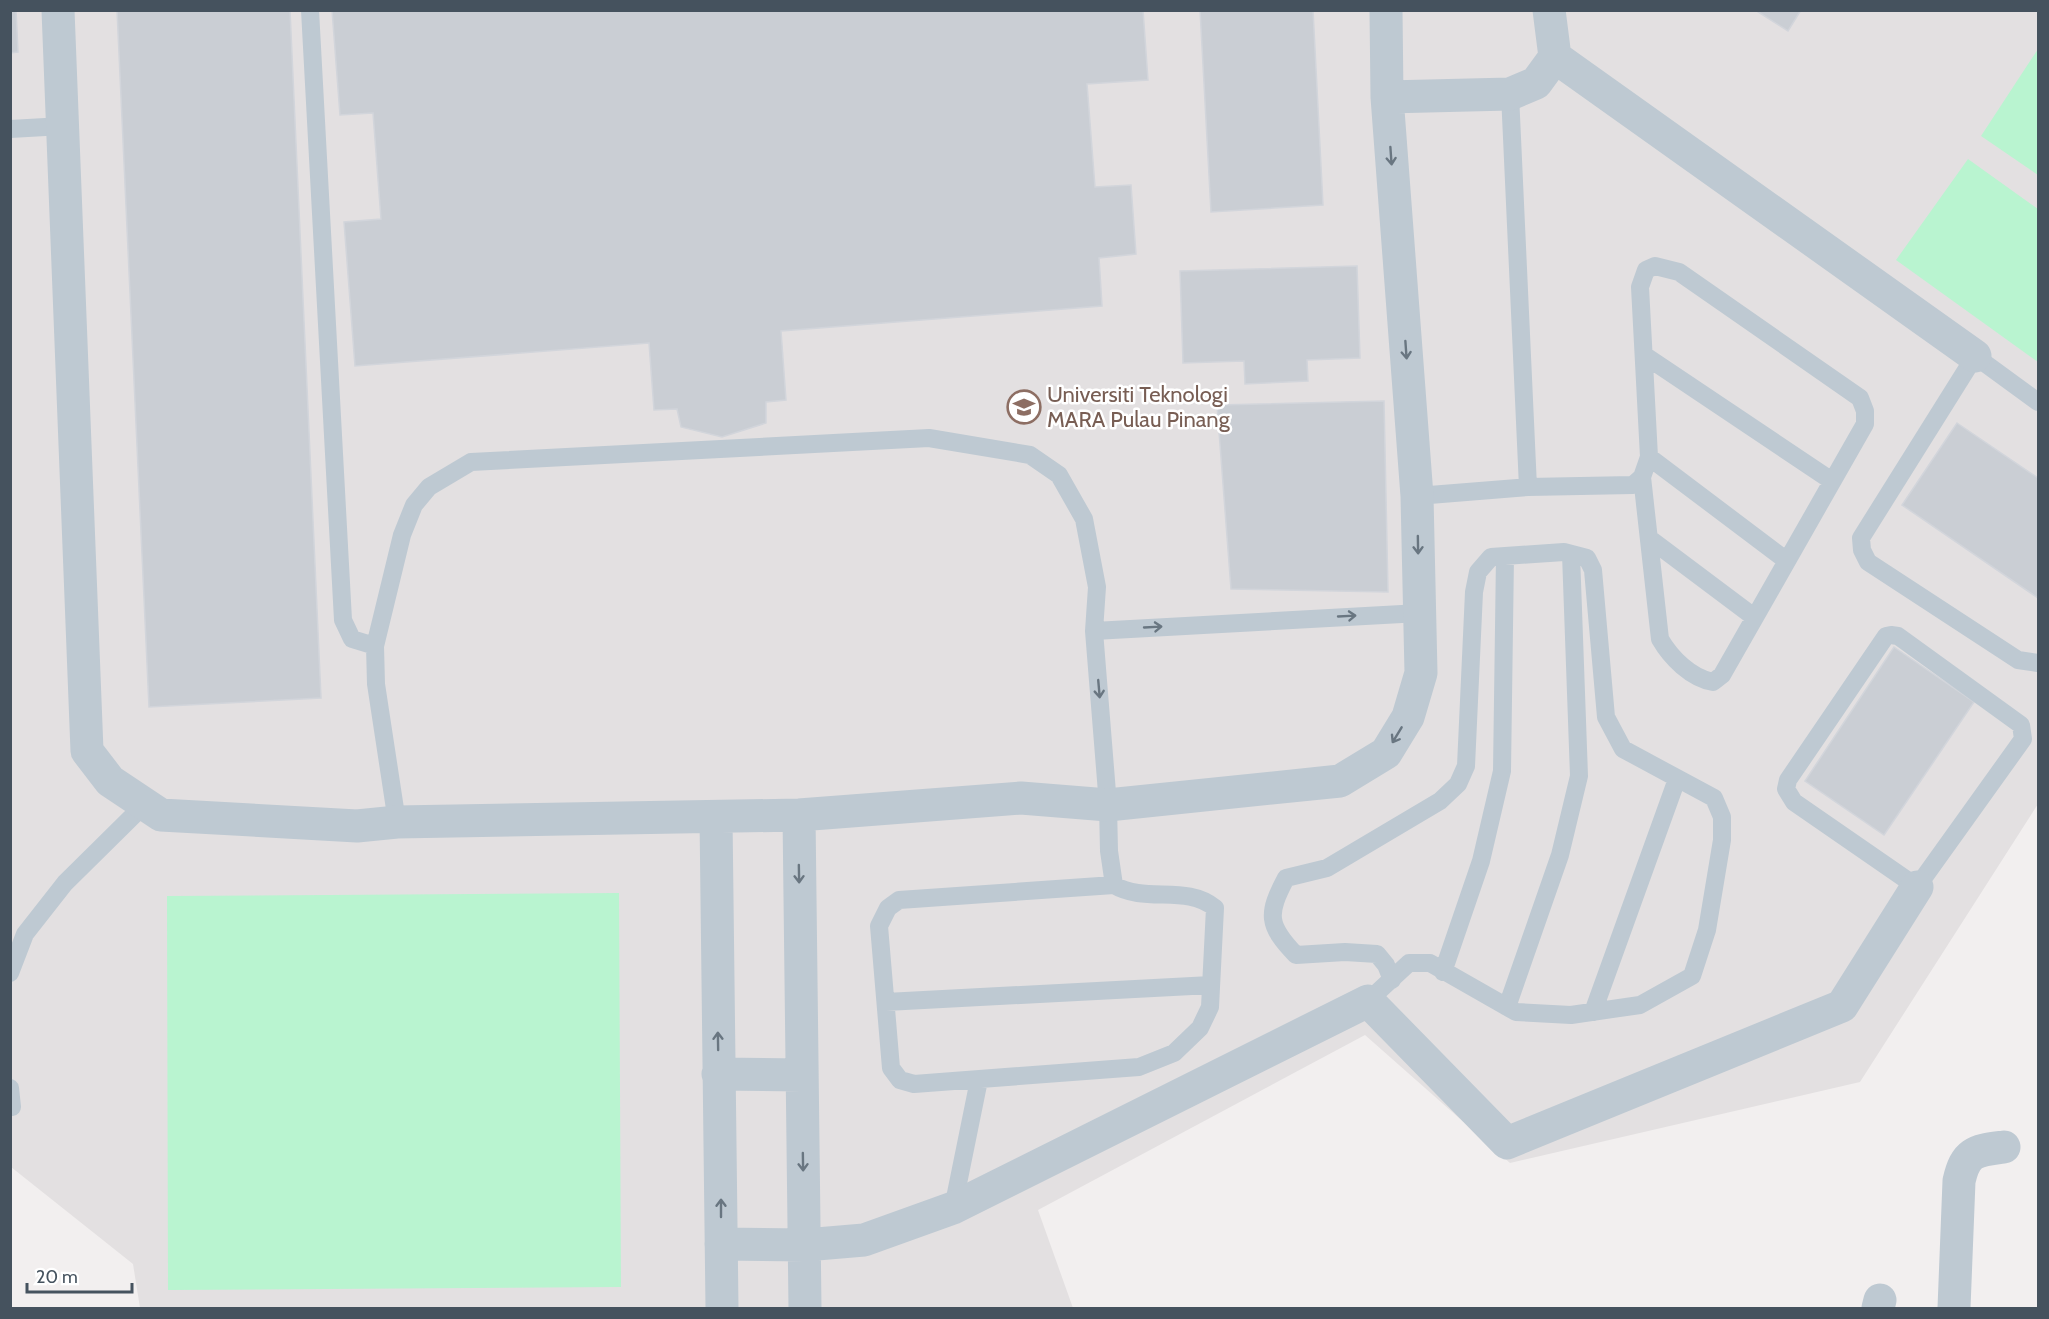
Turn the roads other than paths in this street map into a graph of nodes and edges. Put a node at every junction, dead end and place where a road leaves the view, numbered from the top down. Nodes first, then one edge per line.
1 (58, 10) edge
2 (310, 10) edge
3 (1386, 10) edge
4 (1549, 10) edge
5 (1555, 57) junction
6 (1510, 94) junction
7 (1387, 97) junction
8 (63, 126) junction
9 (10, 129) edge
10 (1644, 355) junction
11 (1976, 356) junction
12 (2038, 402) edge
13 (1649, 457) junction
14 (1642, 477) junction
15 (1832, 482) junction
16 (1528, 487) junction
17 (1417, 496) junction
18 (1650, 539) junction
19 (1571, 554) junction
20 (1505, 556) junction
21 (1787, 561) junction
22 (1420, 613) junction
23 (1754, 617) junction
24 (1094, 631) junction
25 (375, 646) junction
26 (2038, 663) edge
27 (1677, 779) junction
28 (145, 804) junction
29 (1108, 805) junction
30 (799, 815) junction
31 (716, 817) junction
32 (397, 822) junction
33 (1114, 885) junction
34 (1917, 887) junction
35 (1443, 972) junction
36 (10, 973) edge
37 (1211, 985) junction
38 (1380, 991) junction
39 (886, 1002) junction
40 (1507, 1007) junction
41 (1593, 1012) junction
42 (718, 1074) junction
43 (802, 1075) junction
44 (979, 1080) junction
45 (10, 1088) edge
46 (12, 1107) edge
47 (2004, 1147) dead end
48 (953, 1208) junction
49 (721, 1244) junction
50 (805, 1245) junction
51 (722, 1308) edge
52 (805, 1308) edge
53 (1954, 1308) edge

1 - 8 street
2 - 25 lane
3 - 7 street
4 - 5 street
5 - 6 street
5 - 11 street
6 - 7 street
6 - 16 lane
7 -> 17 street
8 - 9 lane
8 - 28 street
10 - 13 lane
10 - 15 lane
10 - 15 lane
11 - 12 lane
11 - 26 lane
13 - 14 lane
13 - 21 lane
14 - 16 lane
14 - 18 lane
15 - 21 lane
16 - 17 lane
17 -> 22 street
18 - 23 lane
18 - 23 lane
19 - 20 lane
19 - 27 lane
19 - 40 lane
20 - 35 lane
20 - 38 lane
21 - 23 lane
24 -> 22 lane
22 -> 29 street
24 - 25 lane
24 -> 29 lane
25 - 32 lane
27 - 41 lane
27 - 41 lane
28 - 32 street
28 - 36 lane
29 - 30 street
29 - 33 lane
30 - 31 street
30 -> 43 street
31 - 32 street
42 -> 31 street
33 - 37 lane
33 - 39 lane
34 - 34 lane
34 - 38 street
35 - 38 lane
35 - 40 lane
37 - 39 lane
37 - 44 lane
38 - 48 street
39 - 44 lane
40 - 41 lane
42 - 43 street
49 -> 42 street
43 -> 50 street
44 - 48 lane
45 - 46 lane
47 - 53 street
48 - 50 street
49 - 50 street
49 - 51 street
50 - 52 street

